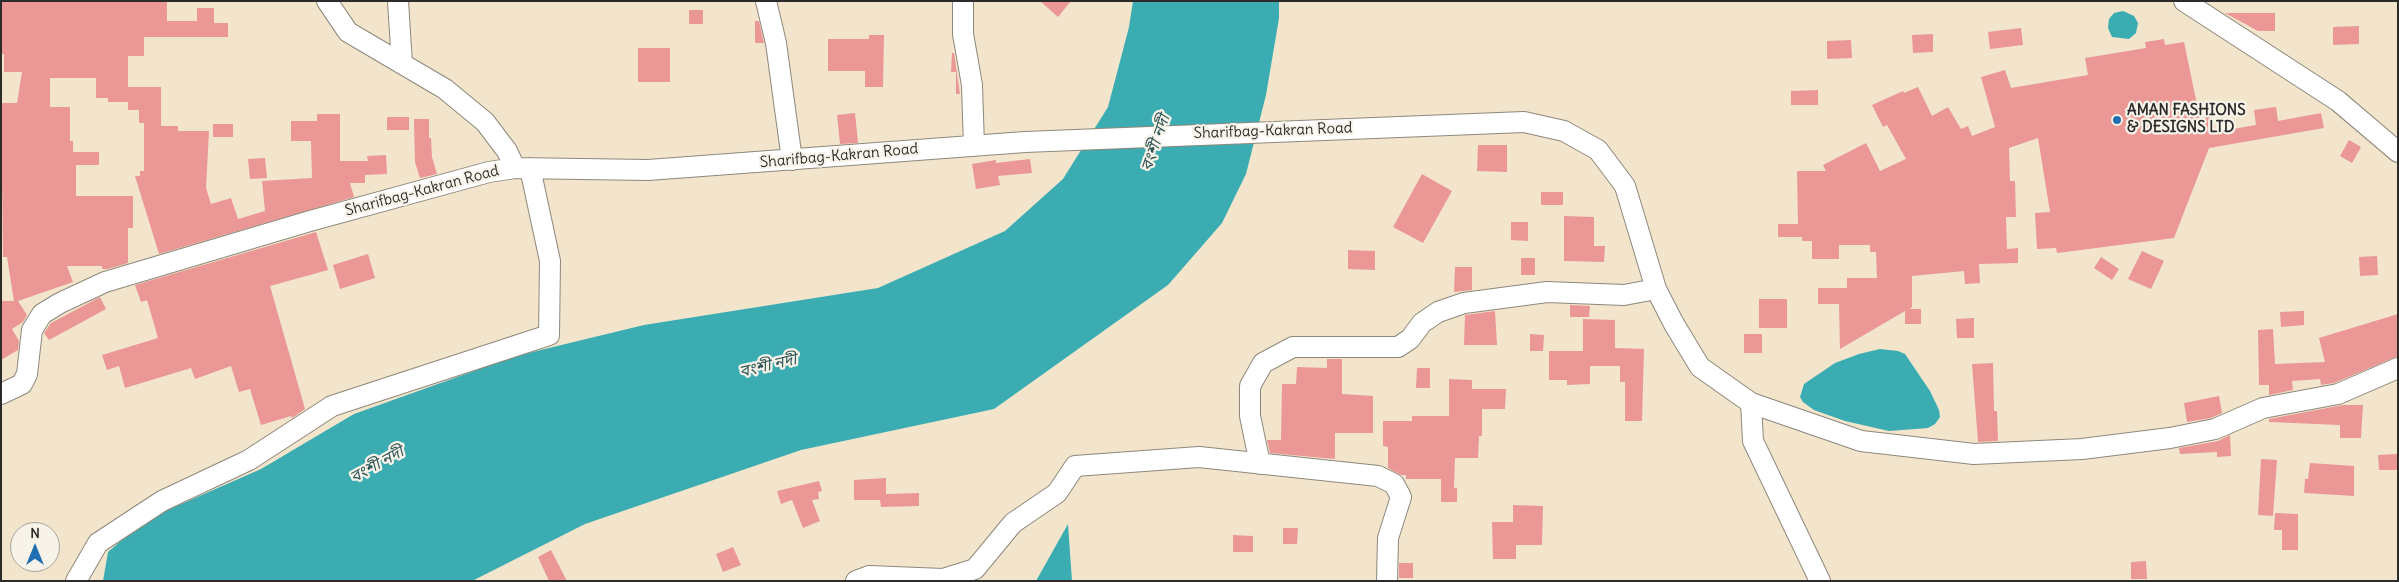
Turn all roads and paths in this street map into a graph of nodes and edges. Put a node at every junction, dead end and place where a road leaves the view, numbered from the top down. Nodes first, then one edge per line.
1 (327, 1) edge
2 (398, 1) edge
3 (766, 1) edge
4 (963, 1) edge
5 (2184, 1) edge
6 (402, 64) junction
7 (974, 146) junction
8 (2398, 152) edge
9 (792, 160) junction
10 (522, 168) junction
11 (1656, 289) junction
12 (2398, 368) edge
13 (1, 394) edge
14 (1751, 403) junction
15 (1260, 464) junction
16 (76, 581) edge
17 (856, 581) edge
18 (1387, 581) edge
19 (1820, 581) edge

1 - 6 street
2 - 6 street
3 - 9 street
4 - 7 street
5 - 8 street
6 - 10 street
7 - 9 street, Sharifbag-Kakran Road
7 - 11 street, Sharifbag-Kakran Road
9 - 10 street, Sharifbag-Kakran Road
10 - 13 street, Sharifbag-Kakran Road
10 - 16 street
11 - 14 street, Sharifbag-Kakran Road
11 - 15 street
12 - 14 street, Sharifbag-Kakran Road
14 - 19 street
15 - 17 street
15 - 18 street

